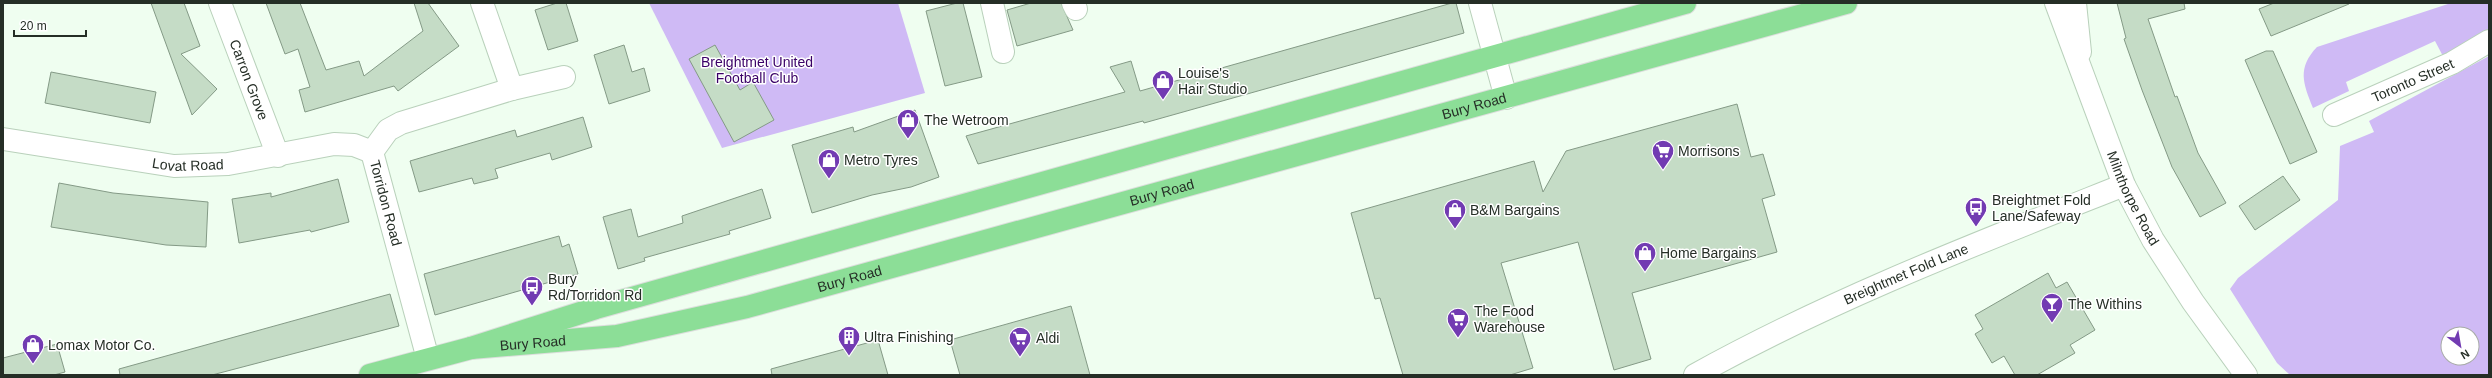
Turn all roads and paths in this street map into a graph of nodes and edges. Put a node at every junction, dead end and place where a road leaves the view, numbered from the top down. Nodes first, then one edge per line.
1 (220, 3) edge
2 (482, 3) edge
3 (992, 3) edge
4 (1480, 3) edge
5 (1685, 3) edge
6 (1846, 3) edge
7 (2044, 3) edge
8 (2056, 3) edge
9 (2076, 3) edge
10 (2489, 40) edge
11 (1004, 52) dead end
12 (1495, 56) junction
13 (2082, 76) junction
14 (564, 77) dead end
15 (512, 89) junction
16 (1506, 98) junction
17 (2334, 116) dead end
18 (3, 139) edge
19 (372, 152) junction
20 (278, 156) junction
21 (2124, 184) junction
22 (471, 348) junction
23 (428, 360) junction
24 (370, 375) edge
25 (1694, 375) edge
26 (2246, 375) edge

1 - 20 street, Carron Grove
2 - 15 street
3 - 11 street
4 - 12 street
5 - 12 highway, Bury Road
6 - 16 highway, Bury Road
7 - 13 street
8 - 13 street, Milnthorpe Road
9 - 13 street
10 - 17 street, Toronto Street
12 - 16 street
12 - 22 highway, Bury Road
13 - 21 street, Milnthorpe Road
14 - 15 street, Torridon Road
15 - 19 street, Torridon Road
16 - 22 highway, Bury Road
18 - 20 street, Lovat Road
19 - 20 street, Lovat Road
19 - 23 street, Torridon Road
21 - 25 street, Breightmet Fold Lane
21 - 26 street, Milnthorpe Road
22 - 23 highway, Bury Road
23 - 24 highway, Bury Road

